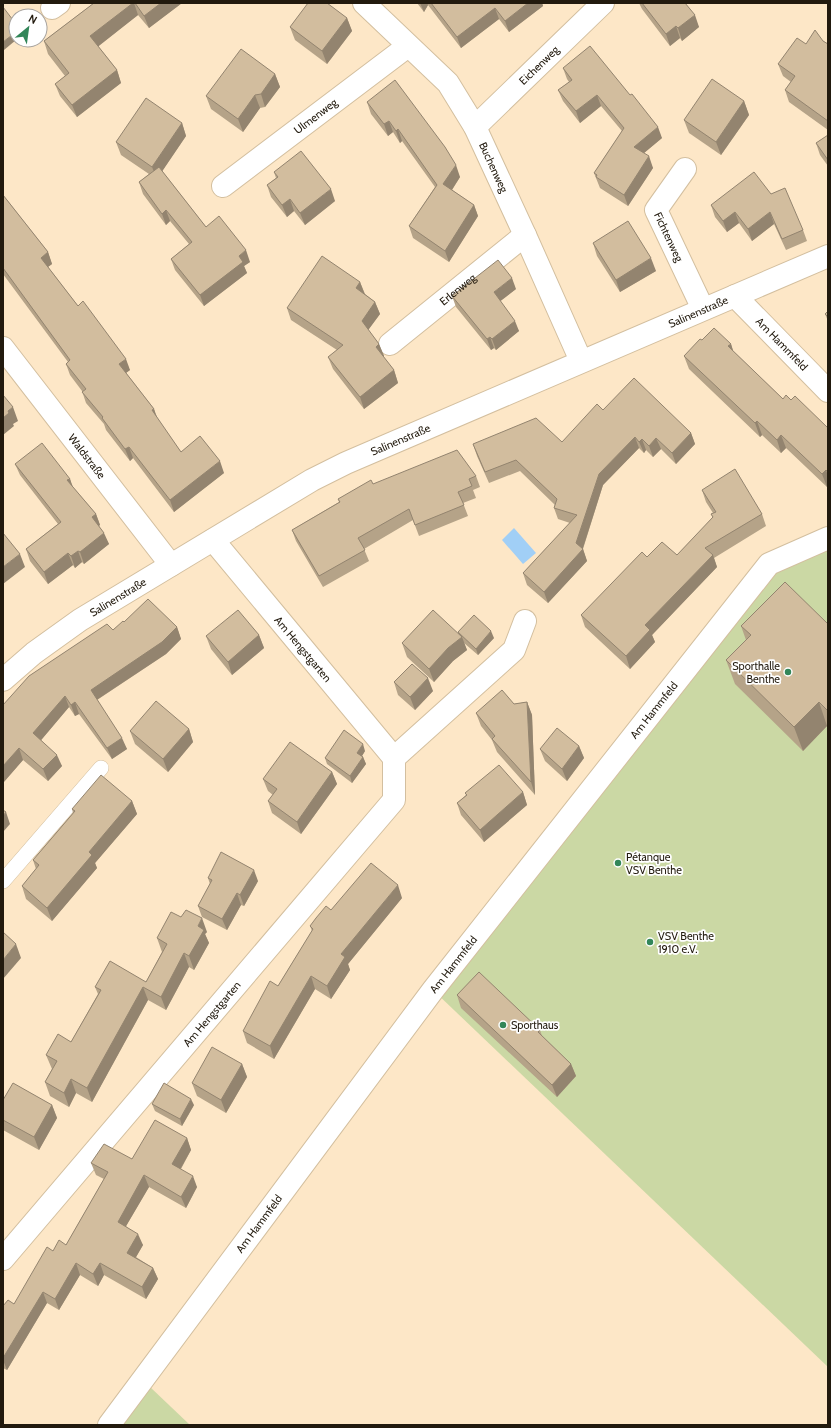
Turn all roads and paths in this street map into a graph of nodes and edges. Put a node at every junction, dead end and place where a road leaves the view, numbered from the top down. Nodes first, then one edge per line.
1 (364, 3) edge
2 (603, 3) edge
3 (408, 46) junction
4 (475, 127) junction
5 (685, 169) dead end
6 (223, 186) dead end
7 (525, 235) junction
8 (828, 256) edge
9 (735, 296) junction
10 (703, 309) junction
11 (390, 344) dead end
12 (3, 348) edge
13 (581, 361) junction
14 (828, 391) edge
15 (828, 538) edge
16 (213, 540) junction
17 (171, 565) junction
18 (525, 622) dead end
19 (3, 680) edge
20 (394, 758) junction
21 (101, 768) dead end
22 (3, 881) edge
23 (3, 1259) edge
24 (109, 1425) edge

1 - 3 street, Buchenweg
2 - 4 street, Eichenweg
3 - 4 street, Buchenweg
3 - 6 street, Ulmenweg
4 - 7 street, Buchenweg
5 - 10 street, Fichtenweg
7 - 11 street, Erlenweg
7 - 13 street, Buchenweg
8 - 9 street, Salinenstraße
9 - 10 street, Salinenstraße
9 - 14 street, Am Hammfeld
10 - 13 street, Salinenstraße
12 - 17 street, Waldstraße
13 - 16 street, Salinenstraße
15 - 24 street, Am Hammfeld
16 - 17 street, Salinenstraße
16 - 20 street, Am Hengstgarten
17 - 19 street, Salinenstraße
18 - 20 street
20 - 23 street, Am Hengstgarten
21 - 22 lane

